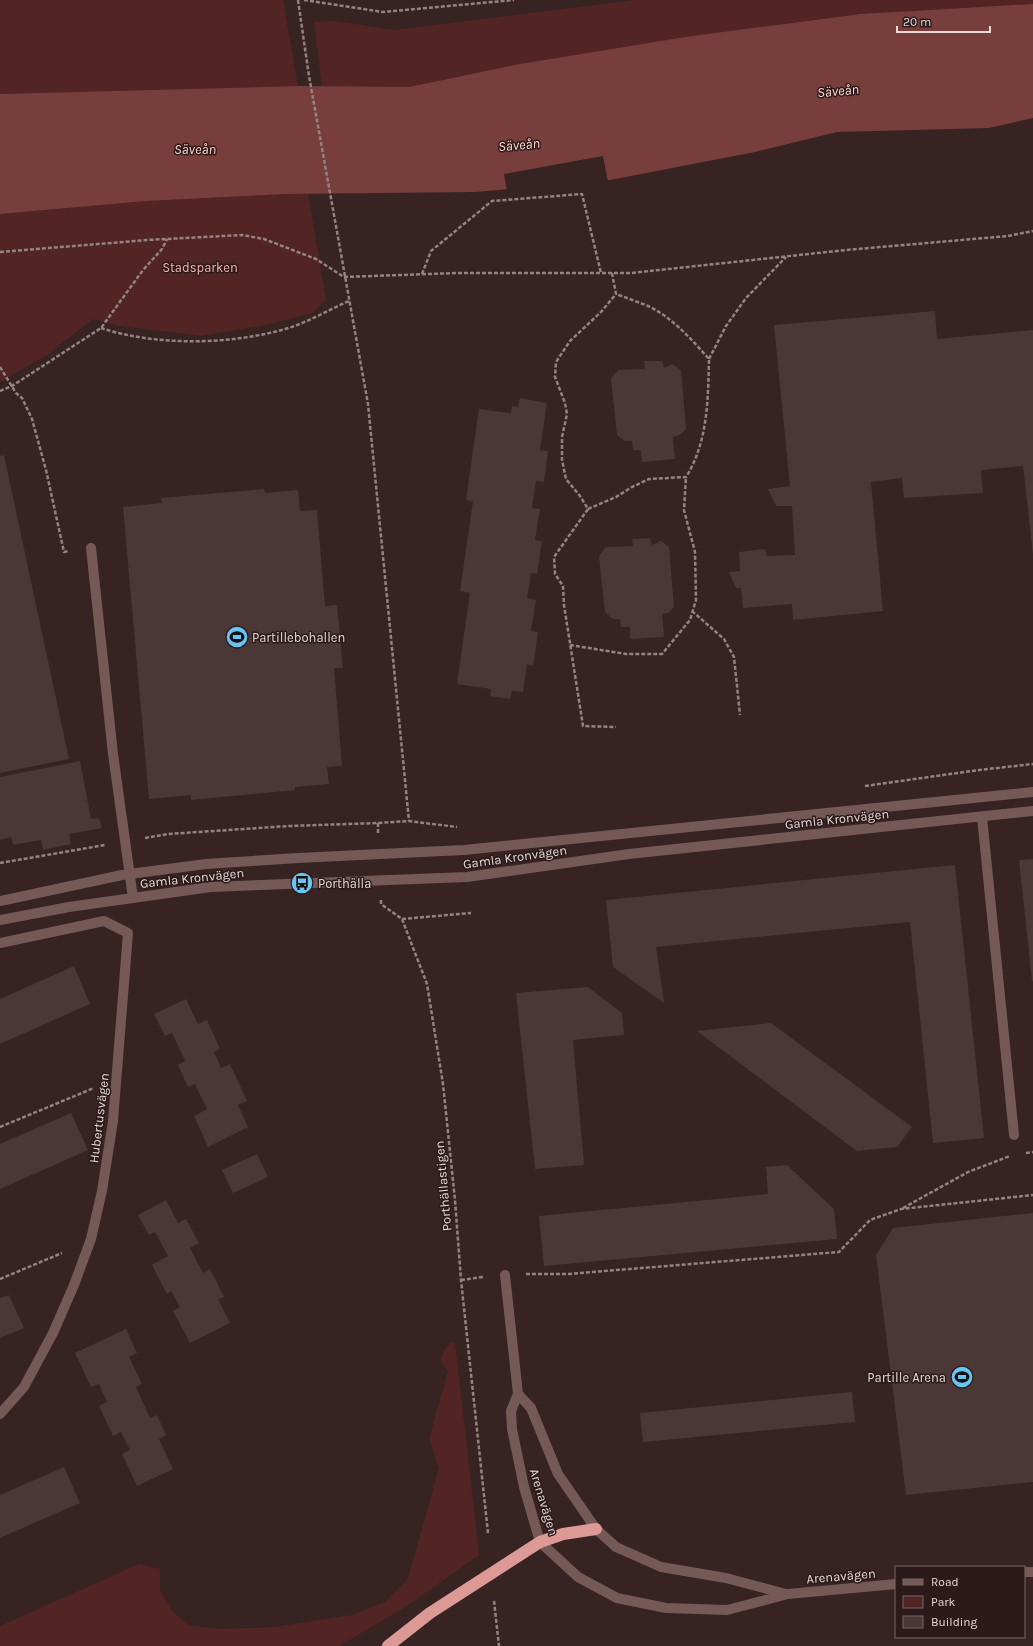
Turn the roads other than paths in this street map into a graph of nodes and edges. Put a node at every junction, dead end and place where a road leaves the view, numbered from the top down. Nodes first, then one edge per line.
1 (91, 548) road end
2 (1033, 792) edge
3 (1033, 811) edge
4 (982, 817) junction
5 (130, 874) junction
6 (133, 898) junction
7 (0, 901) edge
8 (0, 920) edge
9 (0, 943) edge
10 (1014, 1135) dead end
11 (505, 1275) dead end
12 (518, 1394) junction
13 (0, 1414) edge
14 (596, 1529) junction
15 (540, 1542) junction
16 (895, 1584) edge
17 (788, 1594) junction
18 (388, 1646) edge

1 - 5 street
2 - 5 street, Gamla Kronvägen
3 - 4 street, Gamla Kronvägen
4 - 6 street, Gamla Kronvägen
4 - 10 street
5 - 6 street
5 - 7 street, Gamla Kronvägen
6 - 8 street, Gamla Kronvägen
9 - 13 street, Hubertusvägen
11 - 12 street, Arenavägen
12 - 14 street, Arenavägen
12 - 15 street, Arenavägen
14 - 15 highway
14 - 17 street, Arenavägen
15 - 17 street, Arenavägen
15 - 18 highway
16 - 17 street, Arenavägen

